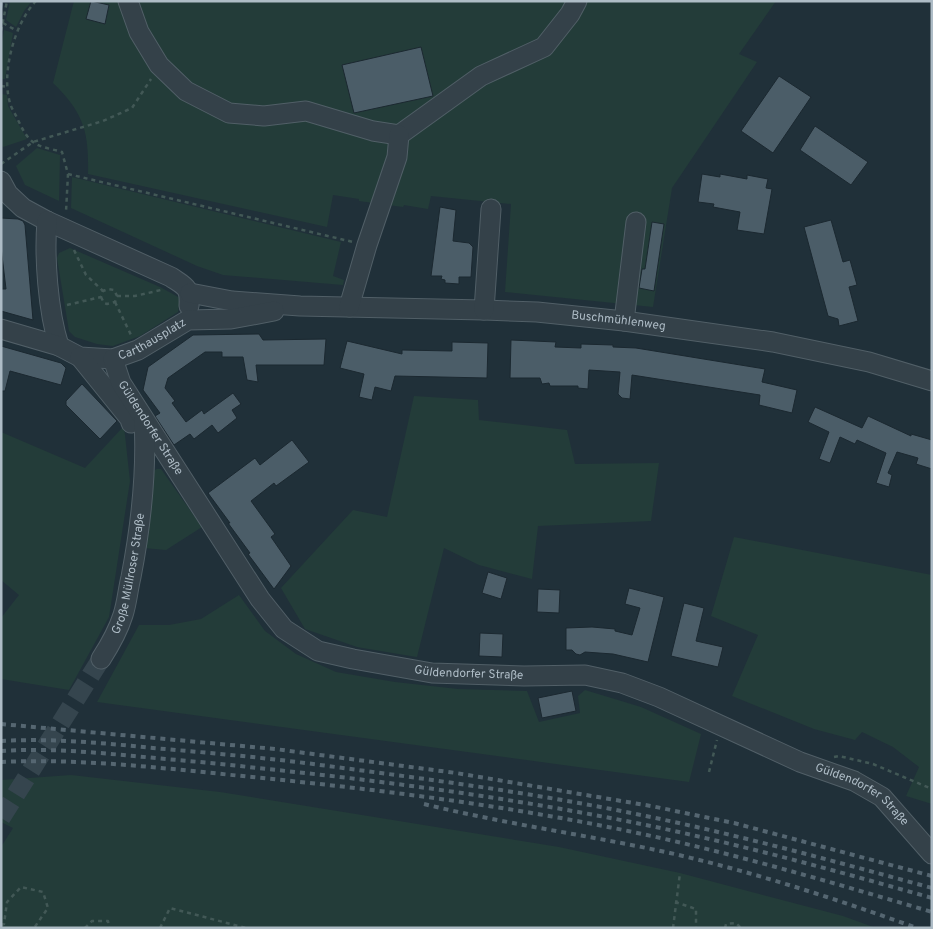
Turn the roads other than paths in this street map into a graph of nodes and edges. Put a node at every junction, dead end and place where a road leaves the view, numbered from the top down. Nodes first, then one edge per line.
1 (128, 1) edge
2 (577, 1) edge
3 (399, 135) junction
4 (3, 190) edge
5 (490, 209) dead end
6 (47, 221) junction
7 (636, 222) dead end
8 (187, 289) junction
9 (300, 306) junction
10 (349, 307) junction
11 (484, 310) junction
12 (188, 320) junction
13 (624, 321) junction
14 (1, 329) edge
15 (59, 346) junction
16 (80, 357) junction
17 (113, 359) junction
18 (932, 381) edge
19 (144, 420) junction
20 (144, 483) junction
21 (101, 659) tunnel mouth
22 (932, 854) edge

1 - 3 street
2 - 3 street
3 - 10 street
4 - 6 street
5 - 11 street
6 - 8 street
6 - 15 street
7 - 13 street
8 - 9 street, Buschmühlenweg
8 - 12 street, Carthausplatz
9 - 10 street, Buschmühlenweg
9 - 12 street, Buschmühlenweg
10 - 11 street, Buschmühlenweg
11 - 13 street, Buschmühlenweg
12 - 17 street, Carthausplatz
13 - 18 street, Buschmühlenweg
14 - 15 street, Carthausplatz
15 - 16 street, Carthausplatz
16 - 17 street, Carthausplatz
16 - 20 street, Große Müllroser Straße
17 - 19 street, Güldendorfer Straße
19 - 20 street, Große Müllroser Straße
19 - 22 street, Güldendorfer Straße
20 - 21 street, Große Müllroser Straße

